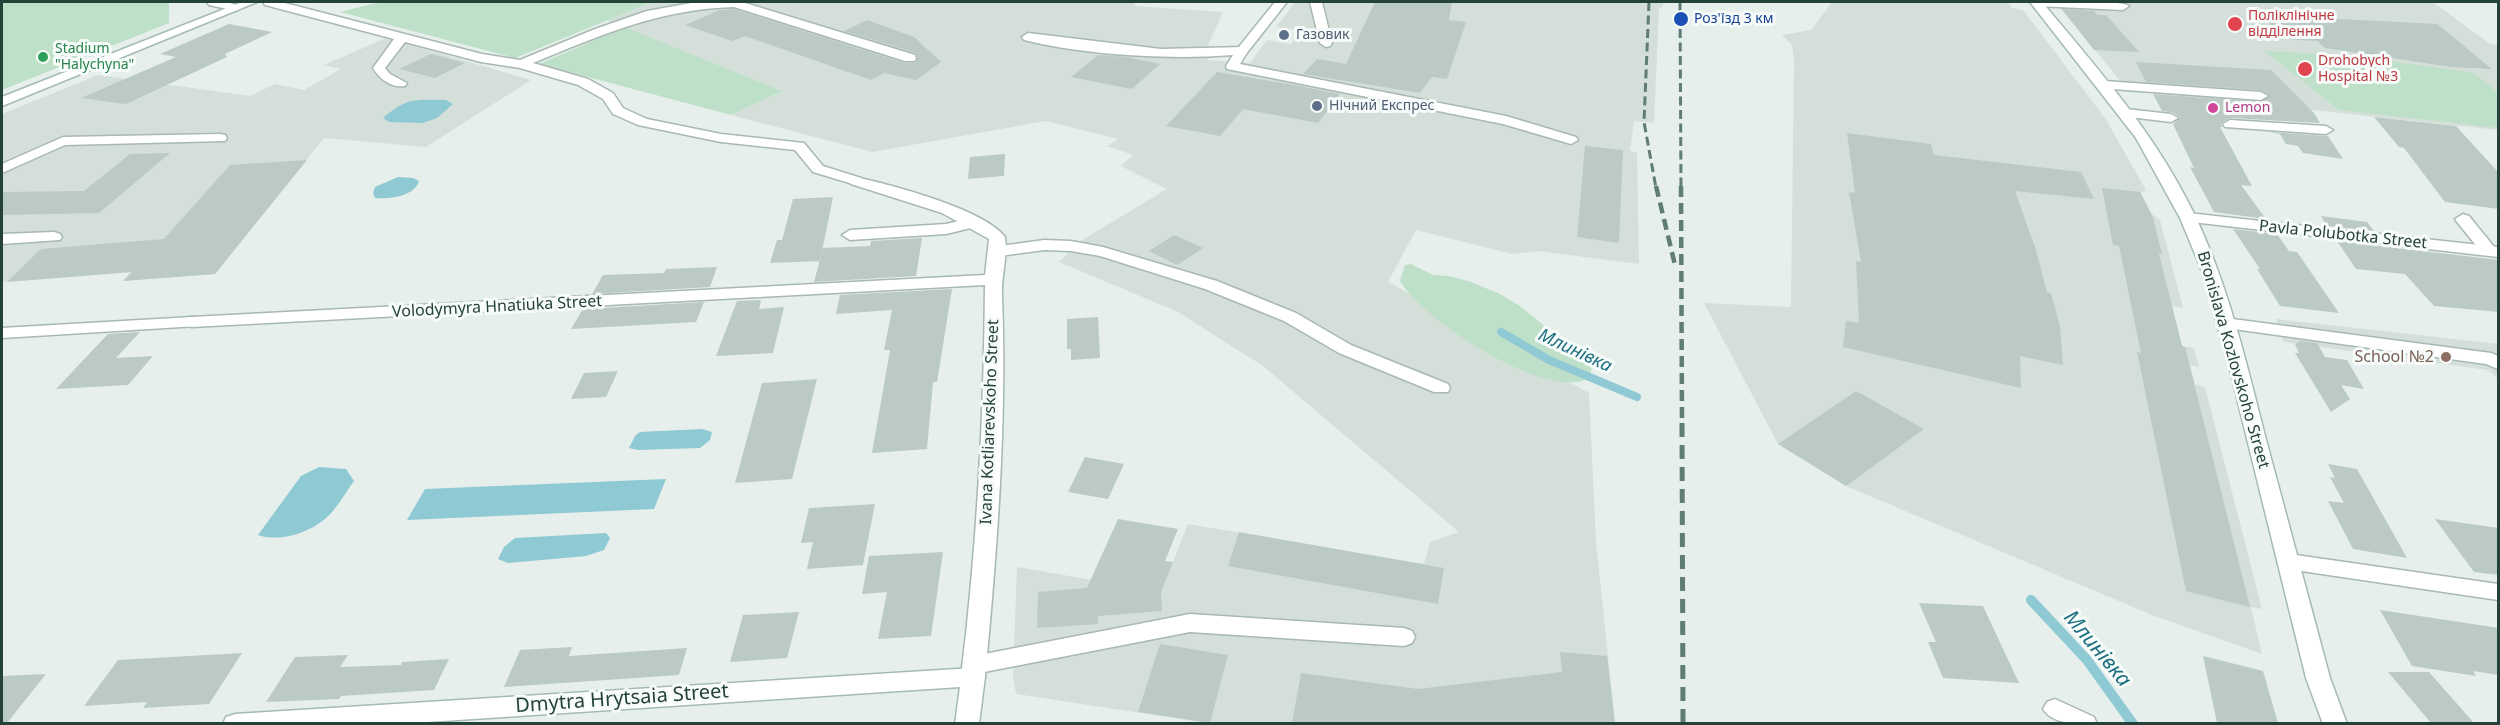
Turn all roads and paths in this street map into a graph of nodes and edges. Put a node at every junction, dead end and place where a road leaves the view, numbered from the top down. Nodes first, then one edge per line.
1 (213, 2) edge
2 (251, 2) edge
3 (269, 2) edge
4 (1281, 2) edge
5 (1316, 2) edge
6 (2036, 2) edge
7 (2123, 6) dead end
8 (236, 7) junction
9 (403, 36) junction
10 (1028, 37) dead end
11 (1326, 43) dead end
12 (1242, 51) junction
13 (910, 58) dead end
14 (521, 64) junction
15 (400, 83) dead end
16 (2104, 84) junction
17 (2261, 96) dead end
18 (2, 102) edge
19 (2126, 113) junction
20 (2171, 118) dead end
21 (2230, 124) dead end
22 (2326, 130) dead end
23 (220, 138) dead end
24 (1571, 140) dead end
25 (2, 169) edge
26 (2188, 218) junction
27 (2463, 219) dead end
28 (977, 222) junction
29 (850, 235) dead end
30 (54, 237) dead end
31 (2, 239) edge
32 (999, 251) junction
33 (2494, 252) edge
34 (993, 280) junction
35 (2225, 323) junction
36 (2, 333) edge
37 (2499, 364) edge
38 (1441, 388) dead end
39 (2289, 562) junction
40 (2499, 592) edge
41 (1404, 637) dead end
42 (973, 671) junction
43 (2055, 709) dead end
44 (235, 723) edge
45 (968, 723) edge
46 (2085, 723) edge
47 (2336, 723) edge

1 - 8 street
2 - 8 street
3 - 9 street
4 - 12 street
5 - 11 street
6 - 7 street
6 - 16 street, Bronislava Kozlovskoho Street
8 - 18 street
9 - 14 street
9 - 15 street
10 - 12 street
12 - 24 street
13 - 14 street
14 - 28 street
16 - 17 street
16 - 19 street, Bronislava Kozlovskoho Street
19 - 20 street
19 - 26 street, Bronislava Kozlovskoho Street
21 - 22 street
23 - 25 street
26 - 33 street, Pavla Polubotka Street
26 - 35 street, Bronislava Kozlovskoho Street
27 - 33 street
28 - 29 street
28 - 32 street
30 - 31 street
32 - 34 street, Ivana Kotliarevskoho Street
32 - 38 street
34 - 36 street, Volodymyra Hnatiuka Street
34 - 42 street, Ivana Kotliarevskoho Street
35 - 37 street
35 - 39 street, Bronislava Kozlovskoho Street
39 - 40 street
39 - 47 street, Bronislava Kozlovskoho Street
41 - 42 street, Dmytra Hrytsaia Street
42 - 44 street, Dmytra Hrytsaia Street
42 - 45 street, Ivana Kotliarevskoho Street
43 - 46 street

